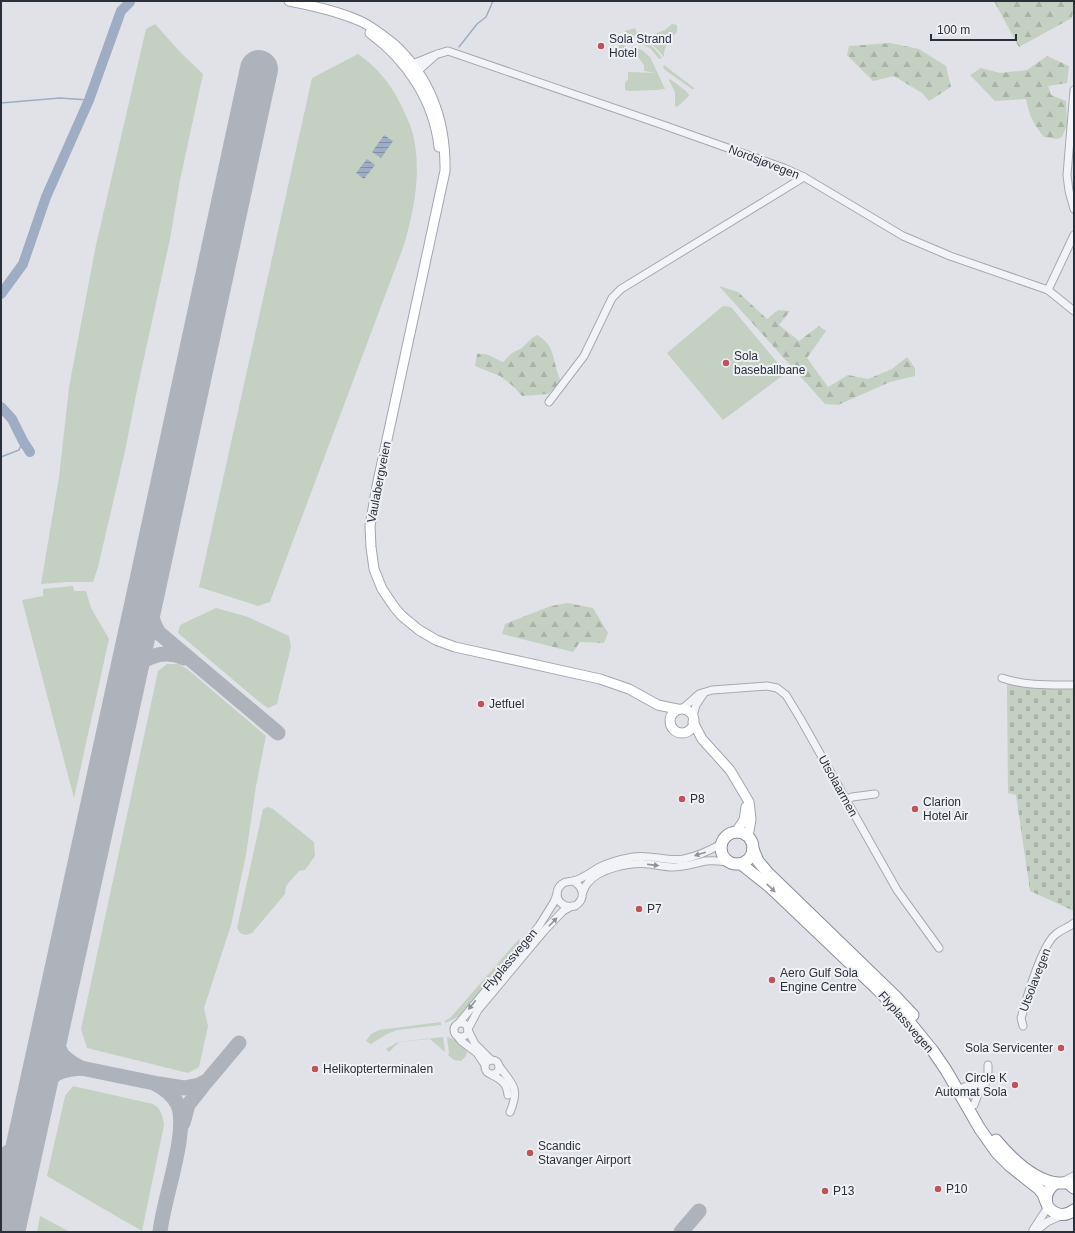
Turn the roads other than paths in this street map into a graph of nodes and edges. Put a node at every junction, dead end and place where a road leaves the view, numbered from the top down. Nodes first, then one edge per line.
1 (289, 1) edge
2 (413, 69) junction
3 (1074, 90) edge
4 (804, 177) junction
5 (1074, 209) edge
6 (1074, 235) edge
7 (1048, 290) junction
8 (1074, 310) edge
9 (549, 402) dead end
10 (1002, 678) dead end
11 (1074, 685) edge
12 (704, 693) junction
13 (658, 705) junction
14 (680, 709) junction
15 (693, 719) junction
16 (670, 723) junction
17 (684, 732) junction
18 (702, 739) junction
19 (875, 794) dead end
20 (745, 796) junction
21 (846, 800) junction
22 (736, 832) junction
23 (748, 837) junction
24 (721, 844) junction
25 (753, 849) junction
26 (728, 862) junction
27 (741, 864) junction
28 (573, 881) junction
29 (583, 892) junction
30 (557, 894) junction
31 (572, 906) junction
32 (1074, 923) edge
33 (939, 948) dead end
34 (459, 1023) junction
35 (1023, 1026) dead end
36 (468, 1030) junction
37 (458, 1037) junction
38 (490, 1060) junction
39 (485, 1065) junction
40 (988, 1065) dead end
41 (499, 1066) junction
42 (492, 1075) junction
43 (984, 1084) junction
44 (964, 1087) junction
45 (508, 1095) dead end
46 (974, 1105) junction
47 (510, 1112) dead end
48 (1074, 1176) edge
49 (1059, 1183) junction
50 (1074, 1188) edge
51 (1047, 1204) junction
52 (1070, 1213) edge
53 (1033, 1232) edge

1 - 2 main road
2 - 4 street, Nordsjøvegen
2 - 13 main road, Vaulabergveien
3 - 5 street
4 - 7 street, Nordsjøvegen
4 - 9 street
6 - 7 street
7 - 8 street, Nordsjøvegen
10 - 11 street
12 - 14 street, Utsolaarmen
12 - 15 street
12 - 21 street, Utsolaarmen
13 - 14 main road, Vaulabergveien
13 - 16 main road, Vaulabergveien
14 - 15 main road
14 - 16 main road
15 - 17 main road
15 - 18 main road
16 - 17 main road
17 - 18 main road
18 - 20 main road
19 - 21 street
20 - 22 main road
20 - 23 main road
21 - 33 street, Utsolaarmen
22 - 23 highway
22 - 24 highway
23 - 25 highway
24 - 26 highway
24 -> 28 street
25 - 27 highway
25 - 44 highway, Flyplassvegen
26 - 27 highway
29 -> 26 street
27 -> 51 highway, Flyplassvegen
28 - 29 street
28 - 30 street
29 - 31 street
30 - 31 street
30 -> 34 street, Flyplassvegen
36 -> 31 street, Flyplassvegen
32 - 35 street, Utsolavegen
34 - 36 street
34 - 37 street
36 - 37 street, Flyplassvegen
36 - 38 street
37 - 39 street
38 - 39 street
38 - 41 street
39 - 42 street
40 - 43 street
41 - 42 street
41 - 47 street
42 - 45 street
43 - 44 street
43 - 46 street
44 - 46 highway, Flyplassvegen
46 - 49 highway, Flyplassvegen
48 - 49 street
49 - 50 highway, Flyplassvegen
49 - 51 highway
51 - 52 highway, Flyplassvegen
51 - 53 street
52 - 53 street

